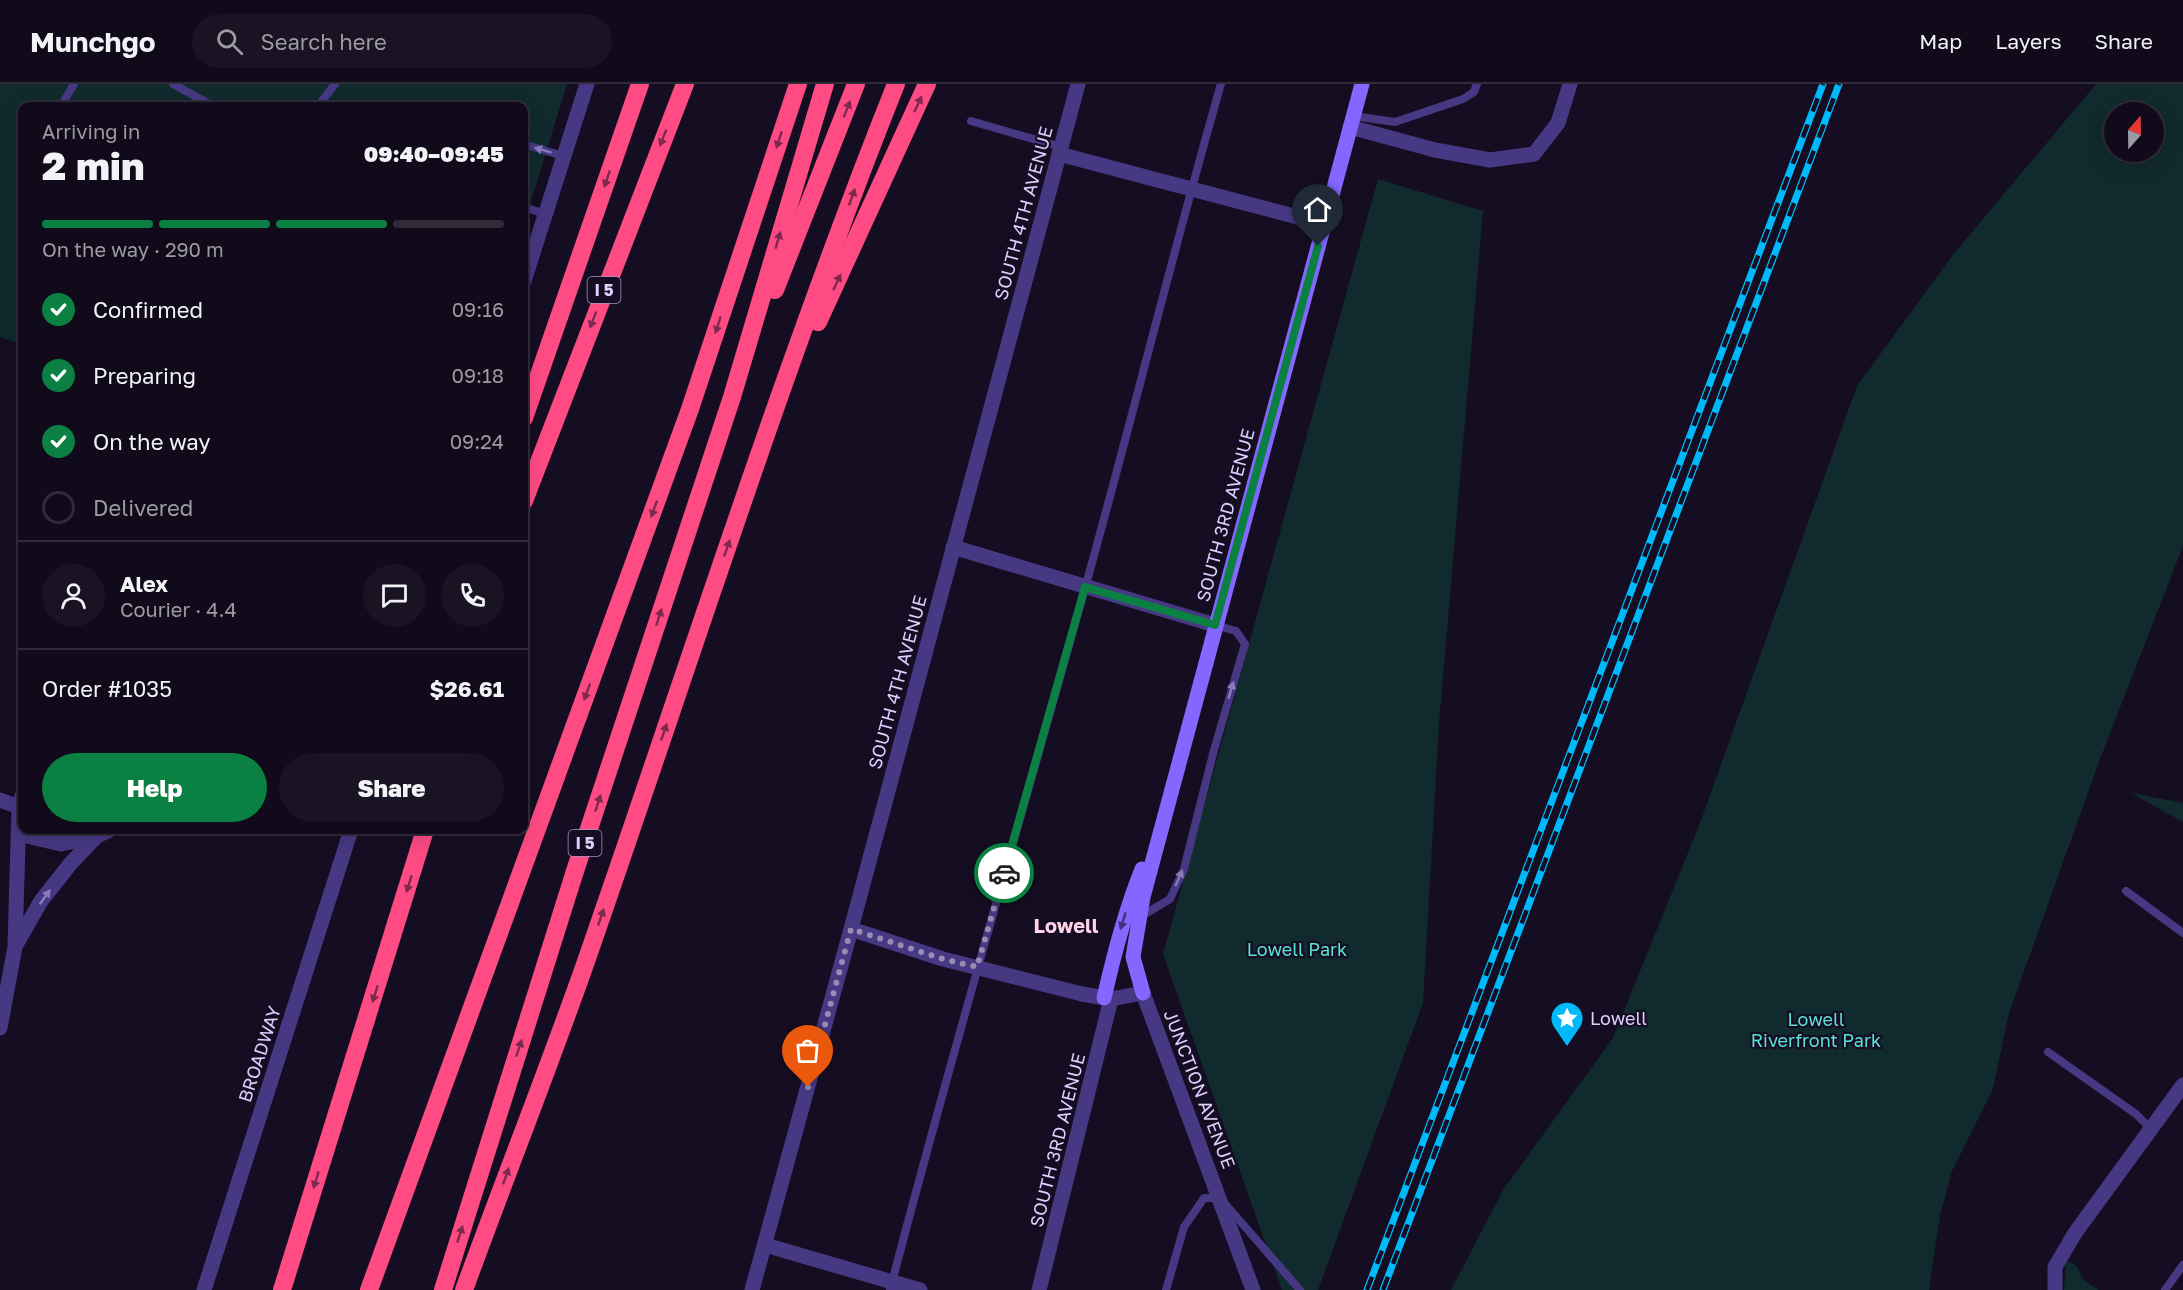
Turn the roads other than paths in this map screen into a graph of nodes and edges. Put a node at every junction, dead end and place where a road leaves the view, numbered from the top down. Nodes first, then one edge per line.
1 (74, 84) edge
2 (173, 84) edge
3 (335, 84) edge
4 (587, 84) edge
5 (639, 84) edge
6 (685, 84) edge
7 (798, 84) edge
8 (825, 84) edge
9 (856, 84) edge
10 (896, 84) edge
11 (927, 84) edge
12 (1078, 84) edge
13 (1221, 84) edge
14 (1362, 84) edge
15 (1477, 84) edge
16 (1570, 84) edge
17 (63, 102) edge
18 (206, 102) edge
19 (321, 102) edge
20 (1352, 121) junction
21 (971, 122) dead end
22 (528, 145) edge
23 (1060, 150) junction
24 (564, 156) junction
25 (1191, 189) junction
26 (528, 208) edge
27 (545, 214) junction
28 (1324, 224) junction
29 (528, 268) edge
30 (732, 397) junction
31 (528, 406) edge
32 (760, 450) junction
33 (528, 486) edge
34 (953, 548) junction
35 (1085, 587) junction
36 (1215, 625) junction
37 (0, 800) edge
38 (18, 801) edge
39 (1167, 808) junction
40 (18, 834) joint
41 (99, 834) edge
42 (102, 834) edge
43 (350, 834) edge
44 (424, 834) edge
45 (2126, 891) dead end
46 (1139, 917) junction
47 (851, 929) junction
48 (2183, 933) edge
49 (15, 947) junction
50 (977, 967) junction
51 (1143, 993) junction
52 (1108, 998) junction
53 (0, 1028) edge
54 (2048, 1052) dead end
55 (2183, 1084) edge
56 (2151, 1129) junction
57 (1220, 1198) junction
58 (765, 1245) junction
59 (2183, 1265) edge
60 (891, 1286) edge
61 (204, 1290) edge
62 (282, 1290) edge
63 (369, 1290) edge
64 (443, 1290) edge
65 (464, 1290) edge
66 (752, 1290) edge
67 (920, 1290) edge
68 (1039, 1290) edge
69 (1166, 1290) edge
70 (1253, 1290) edge
71 (1300, 1290) edge
72 (2055, 1290) edge
73 (2165, 1290) edge

1 - 17 lane
2 - 18 lane
3 - 19 lane
4 - 24 street
5 -> 31 highway
6 -> 33 highway, I 5
7 -> 63 highway
30 -> 8 highway
30 -> 9 highway, I 5
32 -> 10 highway
32 -> 11 highway
12 - 23 street, SOUTH 4TH AVENUE
13 - 25 lane
14 - 20 main road, SOUTH 3RD AVENUE
15 - 20 lane
16 - 20 street
20 - 28 main road, SOUTH 3RD AVENUE
21 - 23 lane
24 -> 22 lane
23 - 25 street
23 - 34 street, SOUTH 4TH AVENUE
24 - 27 street
25 - 28 street
25 - 35 lane
26 - 27 lane
27 - 29 street
28 - 36 main road, SOUTH 3RD AVENUE
64 -> 30 highway, I 5
65 -> 32 highway
34 - 35 street
34 - 47 street, SOUTH 4TH AVENUE
35 - 36 street
35 - 50 lane
36 - 39 main road, SOUTH 3RD AVENUE
46 -> 36 lane
37 - 38 street
39 - 46 main road, SOUTH 3RD AVENUE
39 -> 52 main road
40 - 41 street
40 - 49 street
49 -> 42 street
43 - 61 street, BROADWAY
44 -> 62 highway
45 - 48 lane
46 - 51 main road, SOUTH 3RD AVENUE
47 - 50 street
47 - 58 street, SOUTH 4TH AVENUE
49 - 53 street
50 - 52 street
50 - 60 lane
51 - 52 street
51 - 57 street, JUNCTION AVENUE
52 - 68 street, SOUTH 3RD AVENUE
54 - 56 lane
55 - 56 street
56 - 72 street
57 - 69 lane
57 - 70 street, JUNCTION AVENUE
57 - 71 lane
58 - 60 street
58 - 66 street, SOUTH 4TH AVENUE
59 - 73 lane
60 - 67 street

